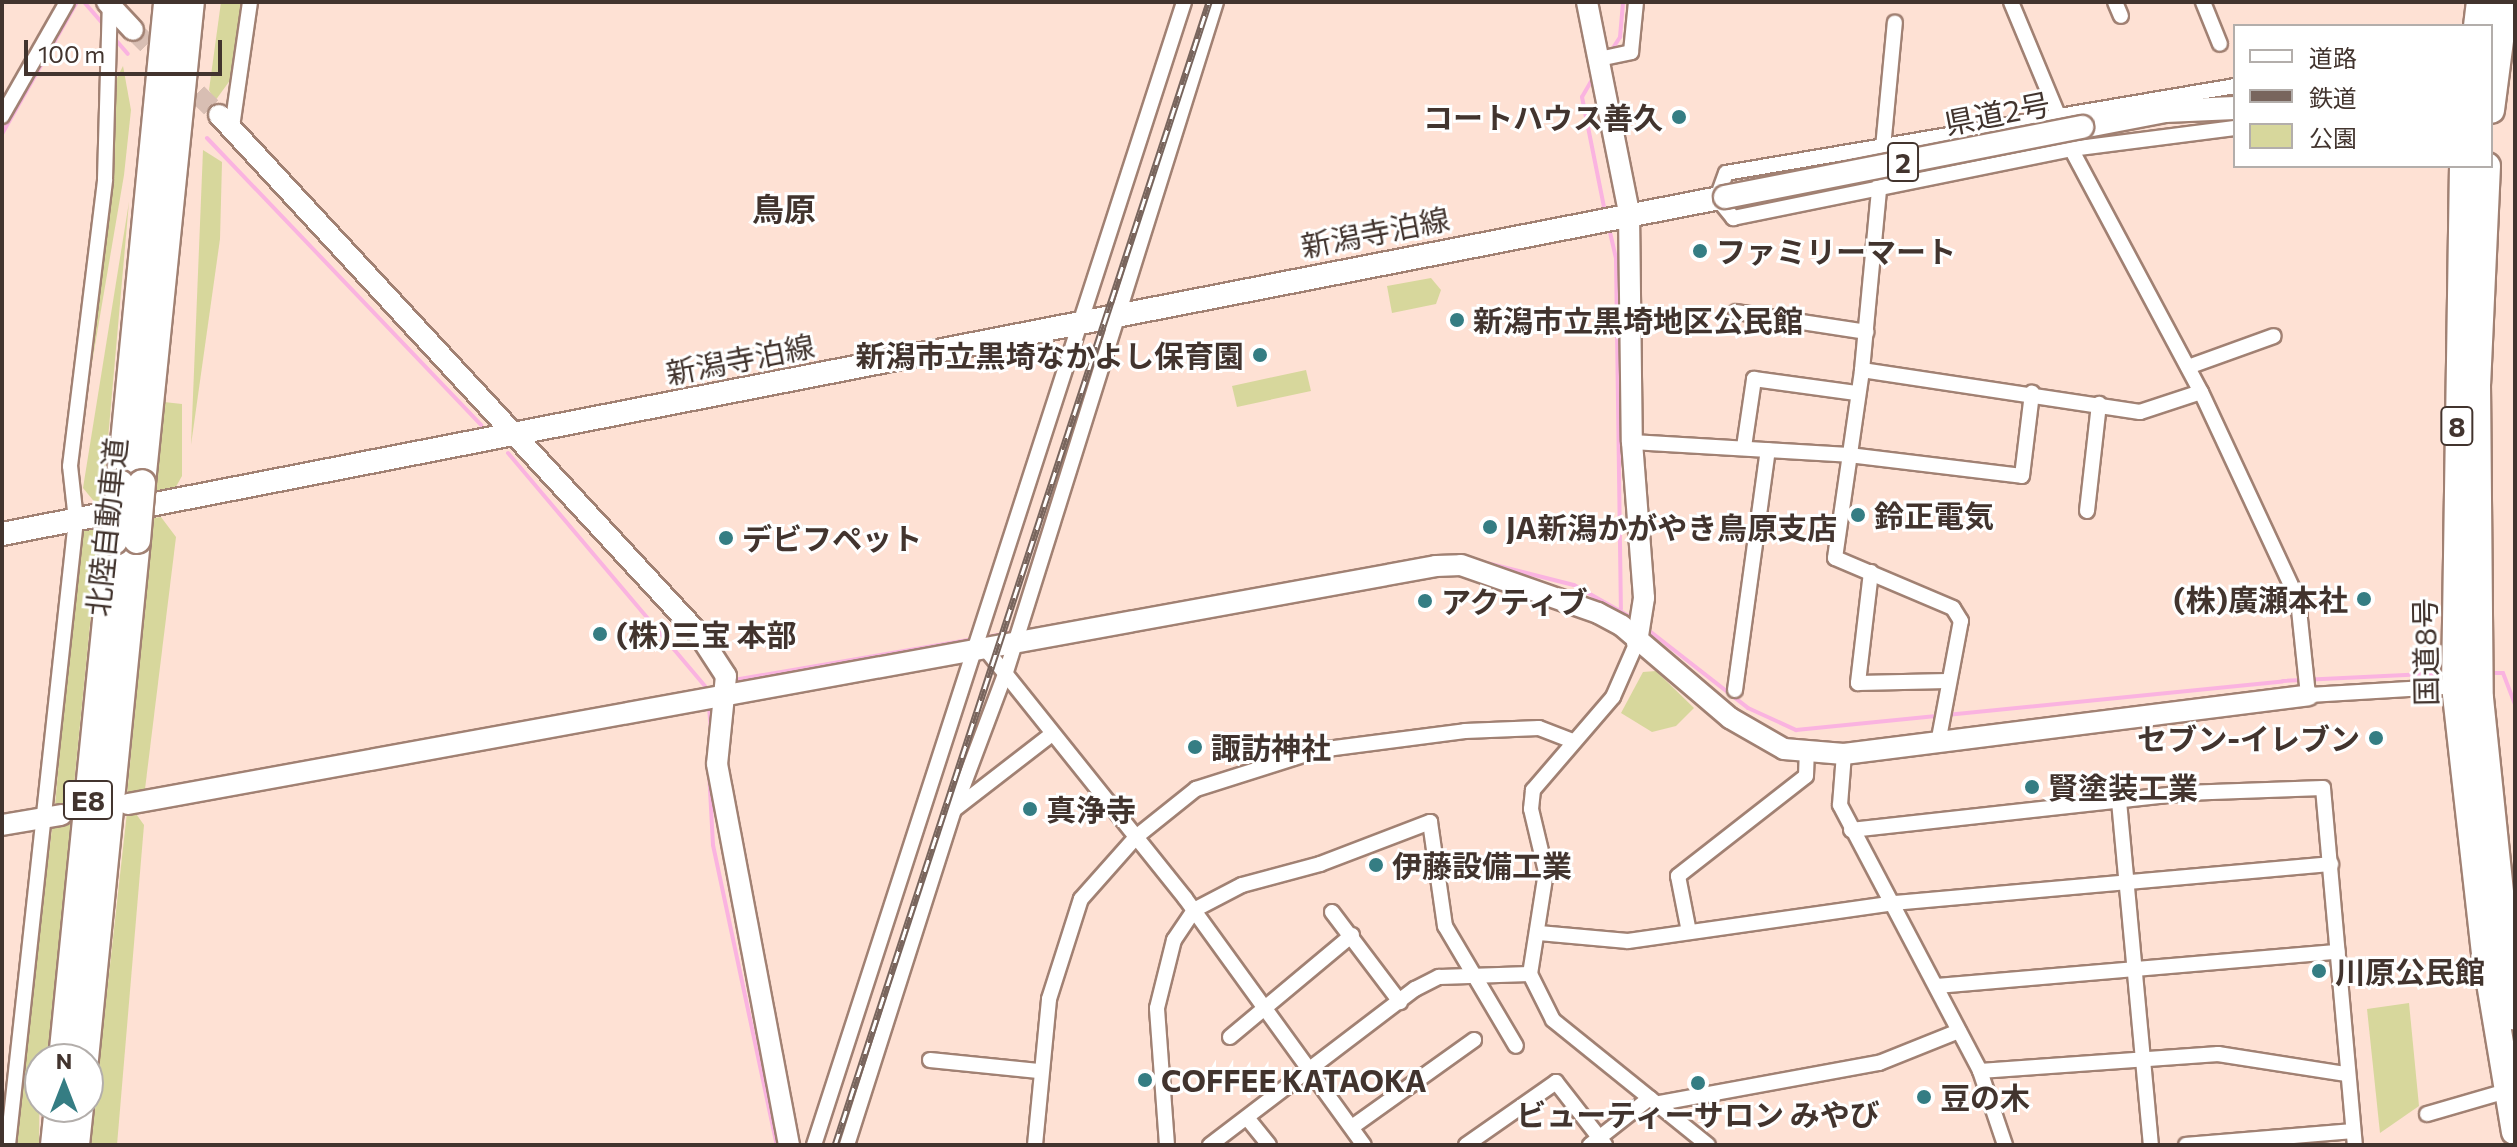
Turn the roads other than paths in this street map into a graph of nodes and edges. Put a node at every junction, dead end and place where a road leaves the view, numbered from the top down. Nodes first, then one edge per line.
1 (67, 2) edge
2 (157, 2) edge
3 (167, 2) edge
4 (191, 2) edge
5 (204, 2) edge
6 (250, 2) edge
7 (1184, 2) edge
8 (1216, 2) edge
9 (1587, 2) edge
10 (1636, 2) edge
11 (2011, 2) edge
12 (2203, 2) edge
13 (2480, 2) edge
14 (2505, 2) edge
15 (108, 3) edge
16 (1895, 23) dead end
17 (2477, 24) edge
18 (133, 30) tunnel mouth
19 (2220, 44) dead end
20 (1599, 59) junction
21 (2233, 86) edge
22 (2493, 95) edge
23 (2233, 108) edge
24 (2057, 113) junction
25 (2, 116) edge
26 (226, 121) joint
27 (2233, 128) edge
28 (154, 138) junction
29 (1879, 144) junction
30 (2071, 149) junction
31 (2463, 168) edge
32 (2487, 168) edge
33 (1877, 191) junction
34 (1721, 197) junction
35 (1629, 212) junction
36 (1736, 312) dead end
37 (1120, 316) junction
38 (1078, 324) junction
39 (1866, 332) junction
40 (2274, 336) dead end
41 (155, 362) junction
42 (2188, 367) junction
43 (1862, 370) junction
44 (2201, 392) junction
45 (1856, 393) junction
46 (2032, 393) junction
47 (2099, 404) junction
48 (515, 434) junction
49 (1632, 442) junction
50 (1744, 447) junction
51 (1768, 450) junction
52 (1849, 455) junction
53 (131, 483) junction
54 (2087, 511) dead end
55 (76, 520) junction
56 (2, 534) edge
57 (125, 540) junction
58 (1871, 572) junction
59 (1637, 642) junction
60 (1014, 645) junction
61 (979, 648) junction
62 (1006, 672) junction
63 (1948, 681) junction
64 (2467, 685) junction
65 (1735, 690) dead end
66 (728, 694) junction
67 (2308, 695) junction
68 (1052, 734) junction
69 (1939, 738) junction
70 (1571, 740) junction
71 (1807, 751) junction
72 (1844, 754) junction
73 (2119, 801) junction
74 (128, 804) dead end
75 (954, 810) junction
76 (54, 816) junction
77 (2, 825) edge
78 (1851, 830) junction
79 (1136, 837) junction
80 (2331, 864) junction
81 (2129, 883) junction
82 (1894, 903) junction
83 (1194, 910) junction
84 (1332, 912) dead end
85 (1689, 932) junction
86 (1539, 933) junction
87 (1352, 935) junction
88 (2338, 952) junction
89 (2136, 968) junction
90 (2511, 971) edge
91 (1530, 974) junction
92 (1469, 975) junction
93 (1938, 986) junction
94 (1400, 1002) junction
95 (1265, 1008) junction
96 (1959, 1031) junction
97 (2515, 1031) edge
98 (1230, 1037) dead end
99 (1474, 1040) dead end
100 (64, 1043) edge
101 (86, 1043) edge
102 (1516, 1046) dead end
103 (930, 1060) dead end
104 (2144, 1060) junction
105 (1307, 1069) junction
106 (1038, 1071) junction
107 (1980, 1071) junction
108 (2346, 1074) junction
109 (2510, 1090) edge
110 (1655, 1100) junction
111 (2427, 1114) dead end
112 (1248, 1119) junction
113 (56, 1123) edge
114 (78, 1123) edge
115 (1352, 1127) junction
116 (2515, 1132) edge
117 (2353, 1138) edge
118 (1598, 1143) edge
119 (8, 1145) edge
120 (54, 1145) edge
121 (76, 1145) edge
122 (789, 1145) edge
123 (814, 1145) edge
124 (847, 1145) edge
125 (1035, 1145) edge
126 (1167, 1145) edge
127 (1210, 1145) edge
128 (1269, 1145) edge
129 (1364, 1145) edge
130 (1466, 1145) edge
131 (1708, 1145) edge
132 (2005, 1145) edge
133 (2151, 1145) edge
134 (2186, 1145) edge

1 - 25 street
2 - 28 highway
3 - 28 highway, 北陸自動車道 / E8
4 - 41 highway, 北陸自動車道 / E8
5 - 41 highway
6 - 26 street
7 - 38 street
8 - 37 street
9 - 20 street
10 - 20 street
11 - 24 street
12 - 19 street
13 - 17 highway
14 - 22 highway
15 - 18 street
15 - 55 street
16 - 29 street
20 - 35 street
21 - 24 street
23 - 34 main road, 県道2号 / 2, bridge
24 - 29 street
24 - 30 street
26 - 48 street
27 - 30 street
28 - 53 highway, 北陸自動車道 / E8
29 - 33 street
29 - 34 street
30 - 33 street
30 - 42 street
31 - 64 highway, 国道8号 / 8
32 - 64 highway, 国道8号 / 8
33 - 34 street
33 - 39 street
34 - 35 main road, 新潟寺泊線 / 2
35 - 37 main road, 新潟寺泊線 / 2
35 - 49 street
36 - 39 street
37 - 38 main road, 新潟寺泊線 / 2
37 - 60 street
38 - 48 main road, 新潟寺泊線 / 2
38 - 61 street
39 - 43 street
40 - 42 street
41 - 53 highway, 北陸自動車道 / E8
42 - 44 street
43 - 45 street
43 - 46 street
44 - 47 street
44 - 67 street
45 - 50 street
45 - 52 street
46 - 47 street
46 - 52 street
47 - 54 street
48 - 55 main road, 新潟寺泊線 / 2
48 - 66 street
49 - 50 street
49 - 59 street
50 - 51 street
51 - 52 street
51 - 65 street
52 - 58 street
53 - 57 highway, 北陸自動車道 / E8, bridge
55 - 56 main road, 新潟寺泊線 / 2
55 - 76 street
57 - 100 highway, 北陸自動車道 / E8
57 - 101 highway, 北陸自動車道 / E8
58 - 63 street
58 - 63 street
59 - 60 street
59 - 70 street
59 - 71 street
60 - 61 street
60 - 62 street
61 - 62 street
61 - 66 street
61 - 123 street
62 - 68 street
62 - 75 street
63 - 69 street
64 - 67 street
64 - 90 highway, 国道8号 / 8
64 - 109 highway, 国道8号 / 8
66 - 74 street
66 - 122 street
67 - 69 street
68 - 75 street
68 - 79 street
69 - 72 street
70 - 79 street
70 - 86 street
71 - 72 street
71 - 85 street
72 - 78 street
73 - 78 street
73 - 80 street
73 - 81 street
75 - 124 street
76 - 77 street
76 - 119 street
78 - 82 street
79 - 83 street
79 - 106 street
80 - 81 street
80 - 88 street
81 - 82 street
81 - 89 street
82 - 85 street
82 - 93 street
83 - 92 street
83 - 95 street
83 - 126 street
84 - 87 street
85 - 86 street
86 - 91 street
87 - 94 street
87 - 95 street
88 - 89 street
88 - 108 street
89 - 93 street
89 - 104 street
90 - 97 highway, 国道8号 / 8
91 - 92 street
91 - 110 street
92 - 94 street
92 - 102 street
93 - 96 street
94 - 105 street
95 - 98 street
95 - 105 street
96 - 107 street
96 - 110 street
99 - 115 street
103 - 106 street
104 - 107 street
104 - 108 street
104 - 133 street
105 - 112 street
105 - 115 street
106 - 125 street
107 - 132 street
108 - 117 street
109 - 111 street
109 - 116 highway, 国道8号 / 8
110 - 118 street
110 - 131 street
112 - 127 street
112 - 128 street
113 - 120 highway
114 - 121 highway
115 - 129 street
117 - 134 street
118 - 130 street

